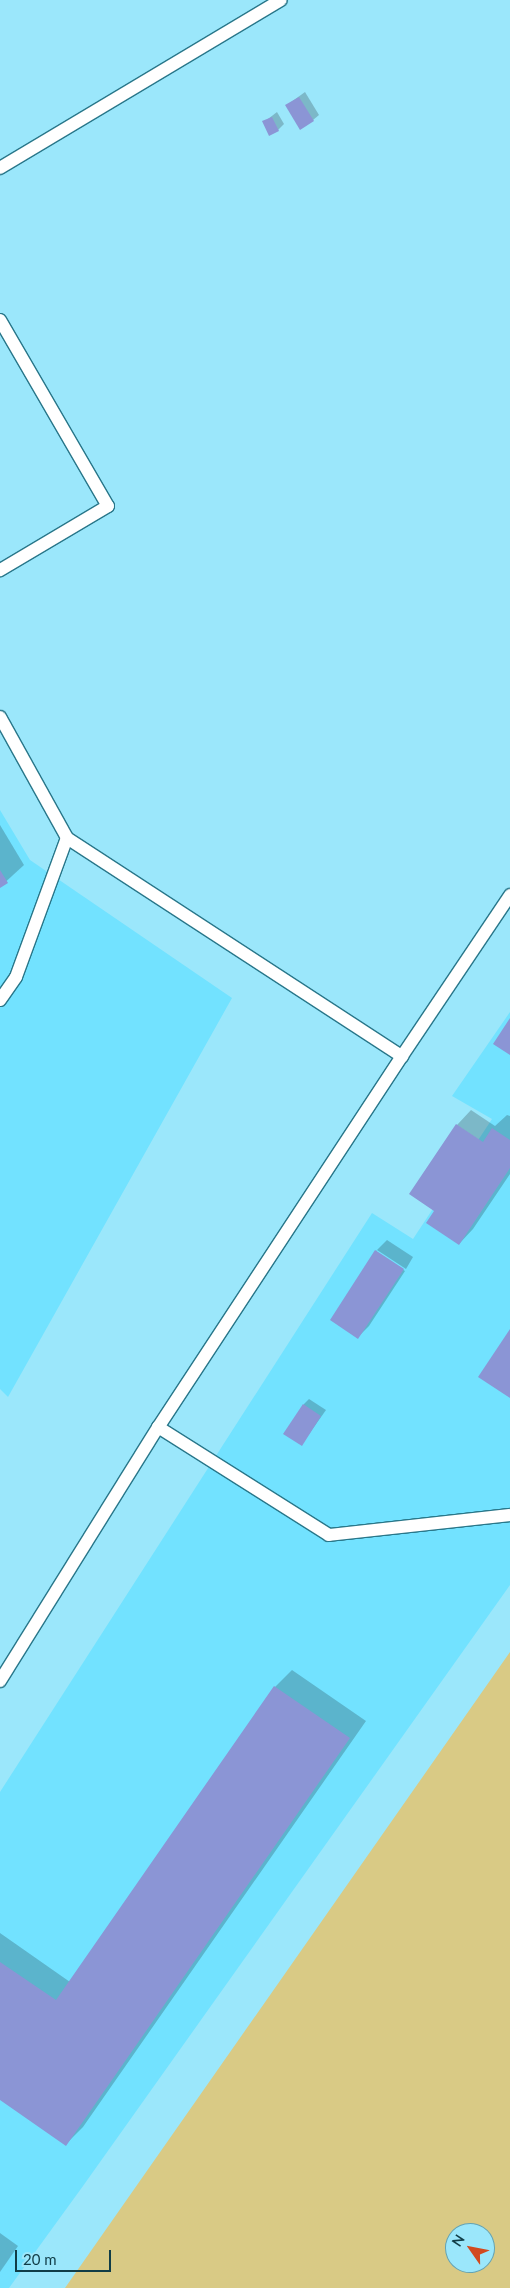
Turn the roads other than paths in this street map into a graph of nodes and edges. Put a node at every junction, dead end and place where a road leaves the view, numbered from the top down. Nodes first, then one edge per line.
1 (281, 0) edge
2 (0, 168) edge
3 (0, 320) edge
4 (0, 570) edge
5 (0, 717) edge
6 (68, 838) junction
7 (510, 896) edge
8 (0, 1000) edge
9 (402, 1056) junction
10 (158, 1427) junction
11 (510, 1515) edge
12 (0, 1681) edge

1 - 2 lane
3 - 4 lane
5 - 6 lane
6 - 8 lane
6 - 9 lane
7 - 9 lane
9 - 10 lane
10 - 11 lane
10 - 12 lane

